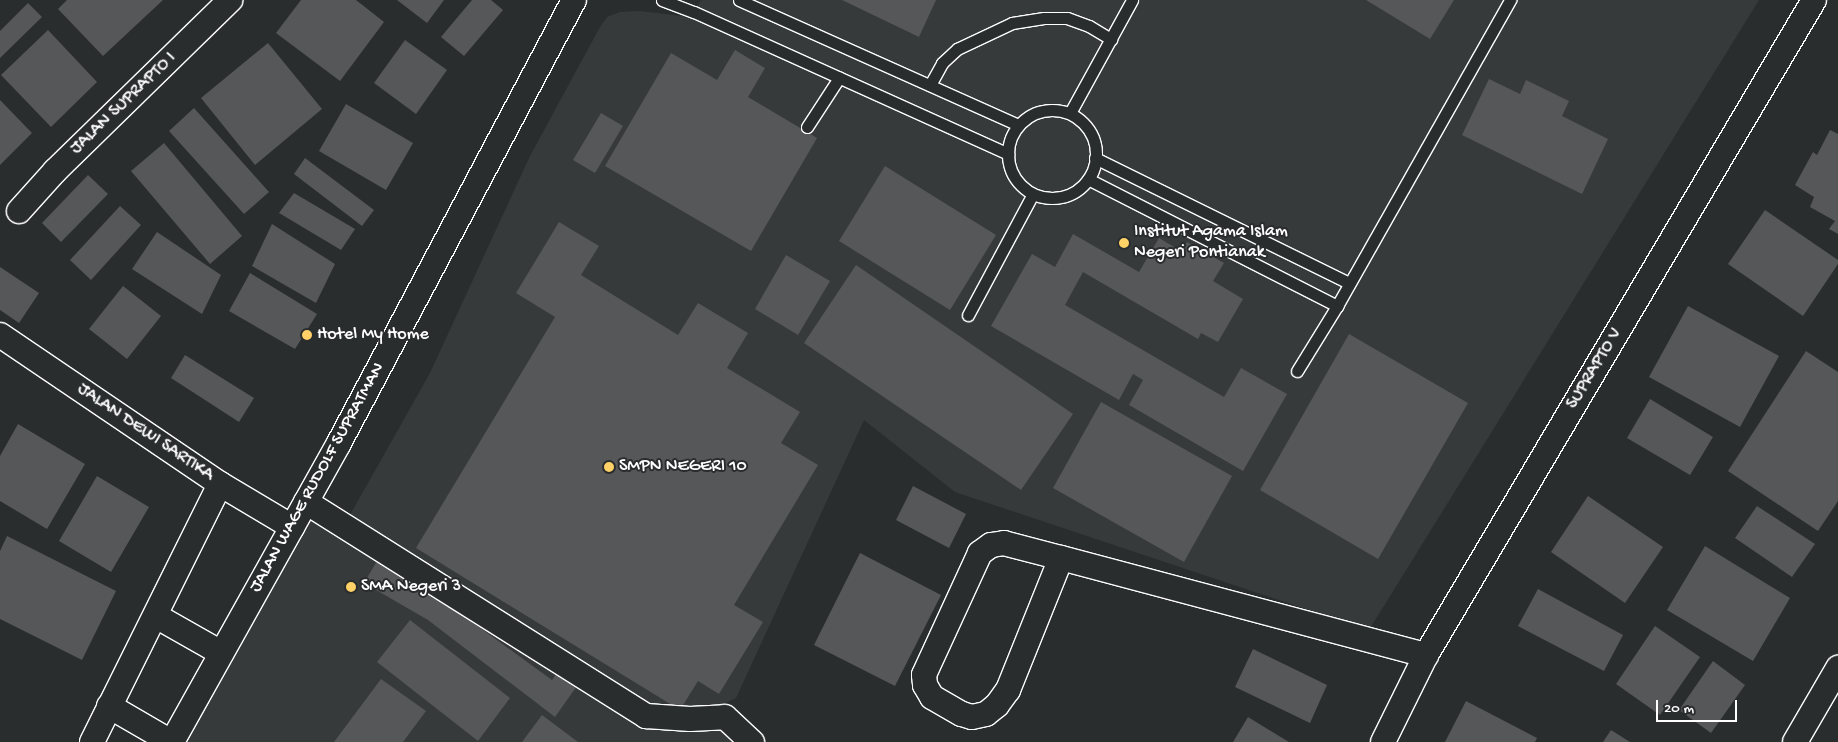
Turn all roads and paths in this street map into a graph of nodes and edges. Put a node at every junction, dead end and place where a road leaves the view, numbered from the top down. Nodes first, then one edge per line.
1 (230, 0) edge
2 (574, 0) edge
3 (662, 0) edge
4 (739, 0) edge
5 (1132, 0) edge
6 (1510, 0) edge
7 (1814, 0) edge
8 (1111, 39) junction
9 (839, 78) junction
10 (930, 85) junction
11 (1070, 114) junction
12 (1018, 125) junction
13 (807, 127) dead end
14 (1008, 154) junction
15 (1095, 158) junction
16 (1088, 179) junction
17 (1033, 194) junction
18 (19, 210) dead end
19 (1349, 283) junction
20 (1337, 306) junction
21 (968, 315) dead end
22 (0, 336) edge
23 (1297, 371) dead end
24 (220, 484) junction
25 (306, 502) junction
26 (292, 527) junction
27 (1061, 558) junction
28 (156, 616) junction
29 (221, 653) junction
30 (1426, 655) junction
31 (1838, 668) edge
32 (109, 706) junction
33 (92, 742) edge
34 (172, 742) edge
35 (752, 742) edge
36 (1383, 742) edge
37 (1795, 742) edge

1 - 18 street, JALAN SUPRAPTO I
2 - 25 street, JALAN WAGE RUDOLF SUPRATMAN
3 - 9 lane
4 - 10 lane
5 - 8 lane
6 - 19 lane
7 - 30 street, SUPRAPTO V
8 - 10 lane
8 - 11 lane
9 - 13 lane
9 - 14 lane
10 - 12 lane
11 - 12 lane
11 - 15 lane
12 - 14 lane
14 - 17 lane
15 - 16 lane
15 - 19 lane
16 - 17 lane
16 - 20 lane
17 - 21 lane
19 - 20 lane
20 - 23 lane
22 - 24 street, JALAN DEWI SARTIKA
24 - 26 street, JALAN DEWI SARTIKA
24 - 28 street
25 - 26 street, JALAN WAGE RUDOLF SUPRATMAN
25 - 35 street
26 - 29 street, JALAN WAGE RUDOLF SUPRATMAN
27 - 27 street
27 - 30 street
28 - 29 street
28 - 32 street
29 - 34 street, JALAN WAGE RUDOLF SUPRATMAN
30 - 36 street, SUPRAPTO V
31 - 37 street
32 - 33 street
32 - 34 street

